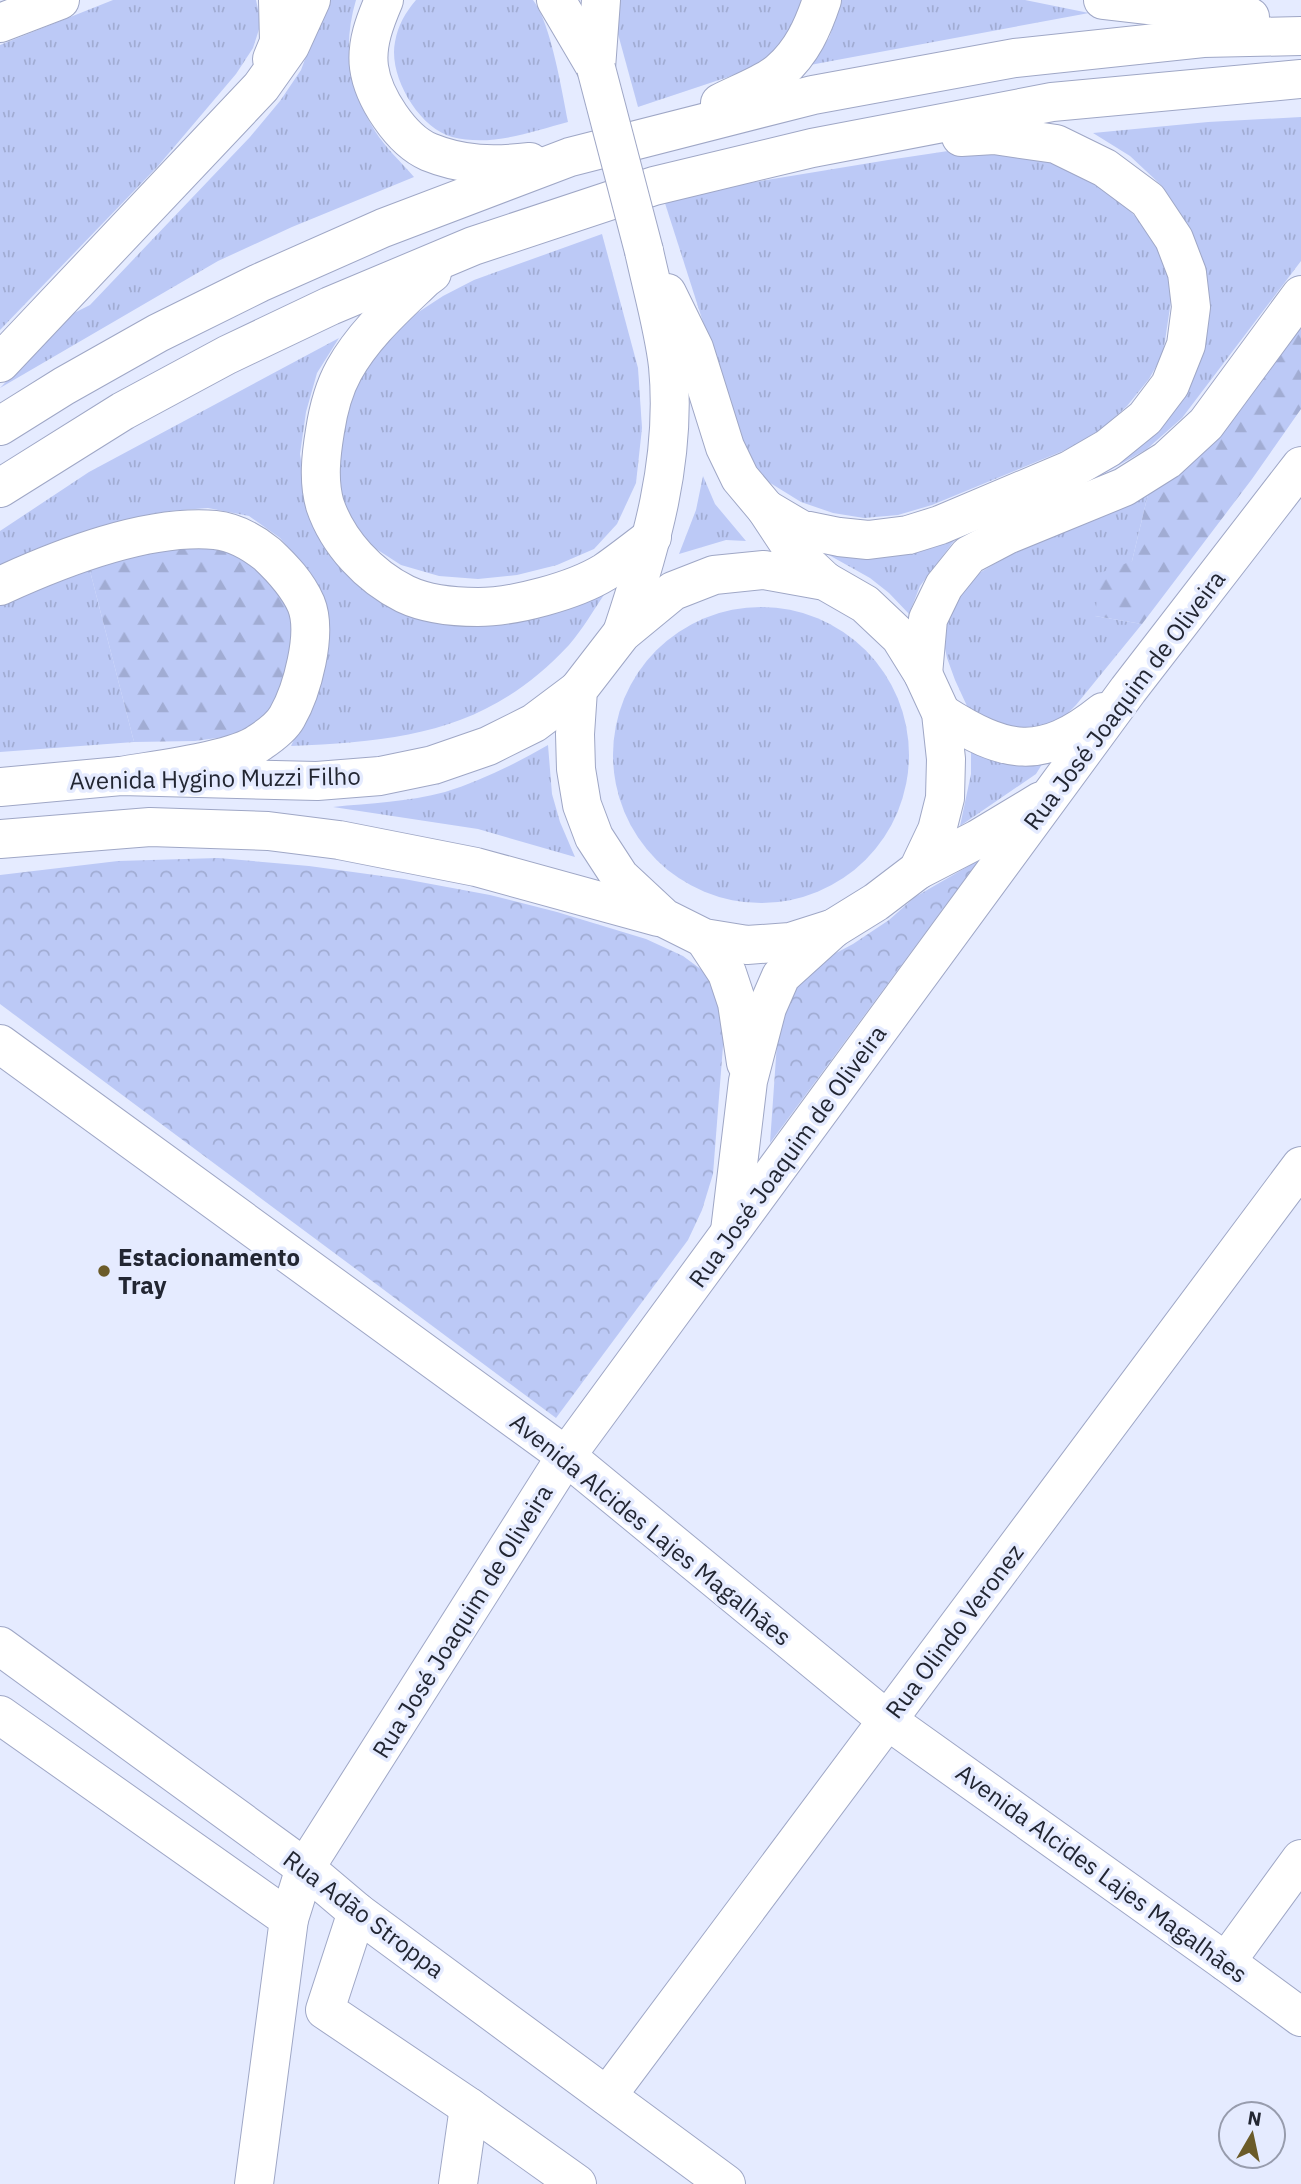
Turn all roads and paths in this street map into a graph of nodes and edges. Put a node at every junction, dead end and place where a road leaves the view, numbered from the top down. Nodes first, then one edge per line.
1 (60, 0) edge
2 (278, 0) edge
3 (311, 0) edge
4 (384, 0) edge
5 (556, 0) edge
6 (577, 0) edge
7 (601, 0) edge
8 (822, 0) edge
9 (1103, 0) edge
10 (0, 23) edge
11 (1301, 23) edge
12 (1301, 36) edge
13 (596, 68) junction
14 (1301, 79) edge
15 (261, 87) junction
16 (663, 132) junction
17 (812, 148) junction
18 (570, 157) junction
19 (473, 246) junction
20 (644, 251) junction
21 (1301, 295) edge
22 (0, 363) edge
23 (0, 426) edge
24 (1301, 466) edge
25 (0, 488) edge
26 (766, 509) junction
27 (652, 537) junction
28 (825, 581) junction
29 (0, 586) edge
30 (622, 633) junction
31 (923, 674) junction
32 (578, 690) junction
33 (1128, 690) junction
34 (941, 713) junction
35 (121, 776) junction
36 (0, 787) edge
37 (1055, 792) junction
38 (0, 839) edge
39 (918, 870) junction
40 (664, 918) junction
41 (834, 928) junction
42 (704, 938) junction
43 (0, 1044) edge
44 (748, 1081) junction
45 (1301, 1166) edge
46 (730, 1233) junction
47 (566, 1456) junction
48 (0, 1646) edge
49 (0, 1715) edge
50 (887, 1720) junction
51 (1301, 1859) edge
52 (305, 1868) junction
53 (357, 1912) junction
54 (289, 1919) junction
55 (1226, 1962) junction
56 (1301, 2017) edge
57 (607, 2096) junction
58 (469, 2107) junction
59 (254, 2184) edge
60 (458, 2184) edge
61 (577, 2184) edge
62 (726, 2184) edge

1 - 10 main road
2 - 15 main road
3 - 15 main road
4 - 18 main road
5 - 13 main road
6 - 13 main road
7 - 13 main road
8 - 16 main road
9 - 11 main road
12 - 16 main road
13 - 20 main road, bridge
14 - 17 main road
15 - 22 main road
16 - 18 main road
17 - 19 main road
17 - 26 main road
18 - 23 main road
19 - 25 main road
19 - 27 main road
20 - 26 main road
20 - 27 main road
21 - 31 main road
24 - 33 main road, Rua José Joaquim de Oliveira
26 - 28 main road
27 - 30 main road
28 - 30 main road
28 - 31 main road
29 - 35 main road
30 - 32 main road, Avenida Hygino Muzzi Filho
31 - 34 main road
32 - 35 main road, Avenida Hygino Muzzi Filho
32 - 40 main road
33 - 34 main road
33 - 37 main road, Rua José Joaquim de Oliveira
34 - 39 main road
35 - 36 main road, Avenida Hygino Muzzi Filho
37 - 39 main road
37 - 46 main road, Rua José Joaquim de Oliveira
38 - 40 main road, Avenida Hygino Muzzi Filho
39 - 41 main road
40 - 42 main road
41 - 42 main road
41 - 44 main road
42 - 44 main road
43 - 47 main road, Avenida Alcides Lajes Magalhães
44 - 46 main road
45 - 50 main road, Rua Olindo Veronez
46 - 47 main road, Rua José Joaquim de Oliveira
47 - 50 main road, Avenida Alcides Lajes Magalhães
47 - 52 main road, Rua José Joaquim de Oliveira
48 - 52 main road, Rua Adão Stroppa
49 - 54 main road
50 - 55 main road, Avenida Alcides Lajes Magalhães
50 - 57 main road, Rua Olindo Veronez
51 - 55 main road
52 - 53 main road, Rua Adão Stroppa
52 - 54 main road, Rua José Joaquim de Oliveira
53 - 57 main road, Rua Adão Stroppa
53 - 58 main road
54 - 59 main road, Rua José Joaquim de Oliveira
55 - 56 main road, Avenida Alcides Lajes Magalhães
57 - 62 main road, Rua Adão Stroppa
58 - 60 main road
58 - 61 main road

